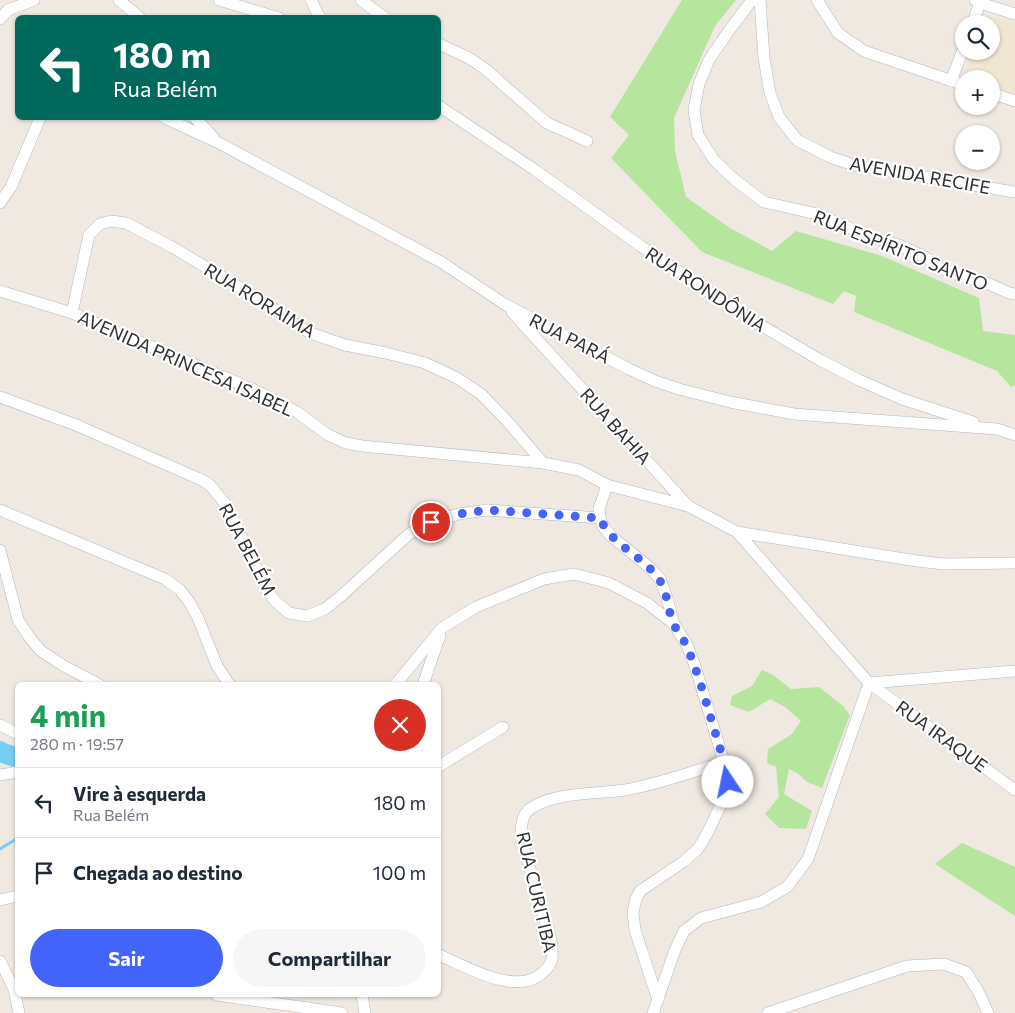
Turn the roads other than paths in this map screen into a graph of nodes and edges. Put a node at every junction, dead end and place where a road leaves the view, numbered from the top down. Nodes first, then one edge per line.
1 (34, 0) edge
2 (119, 0) edge
3 (220, 0) edge
4 (311, 0) edge
5 (361, 0) edge
6 (752, 0) edge
7 (760, 0) edge
8 (817, 0) edge
9 (978, 2) edge
10 (1015, 14) edge
11 (136, 15) edge
12 (269, 15) edge
13 (318, 15) edge
14 (381, 15) edge
15 (974, 15) edge
16 (0, 19) edge
17 (441, 45) edge
18 (959, 60) edge
19 (951, 81) junction
20 (955, 82) edge
21 (1000, 97) edge
22 (1015, 101) edge
23 (441, 107) edge
24 (39, 120) edge
25 (169, 120) edge
26 (197, 120) edge
27 (587, 141) dead end
28 (219, 143) junction
29 (1015, 192) edge
30 (0, 203) edge
31 (0, 291) edge
32 (1015, 294) edge
33 (506, 305) junction
34 (72, 313) junction
35 (0, 397) edge
36 (996, 429) junction
37 (1015, 435) edge
38 (543, 463) junction
39 (607, 485) junction
40 (688, 506) junction
41 (0, 510) edge
42 (600, 518) junction
43 (737, 532) junction
44 (0, 550) edge
45 (1015, 563) edge
46 (674, 624) junction
47 (442, 628) junction
48 (1015, 671) edge
49 (94, 682) edge
50 (228, 682) edge
51 (397, 682) edge
52 (424, 682) edge
53 (869, 682) junction
54 (0, 725) edge
55 (503, 727) dead end
56 (15, 732) edge
57 (724, 762) junction
58 (441, 765) edge
59 (15, 772) edge
60 (1, 774) edge
61 (1015, 790) edge
62 (15, 897) edge
63 (0, 900) edge
64 (441, 956) edge
65 (0, 961) edge
66 (15, 992) edge
67 (16, 997) edge
68 (231, 997) edge
69 (362, 997) edge
70 (658, 1000) junction
71 (20, 1013) edge
72 (342, 1013) edge
73 (365, 1013) edge
74 (653, 1013) edge
75 (768, 1013) edge
76 (988, 1013) edge

1 - 16 street
2 - 11 street
3 - 12 street
4 - 13 street
5 - 14 street
6 - 32 street, RUA ESPÍRITO SANTO
7 - 29 street, AVENIDA RECIFE
8 - 19 street
9 - 10 street
9 - 15 street
17 - 27 street
18 - 19 street
19 - 20 street
21 - 22 street
23 - 36 street, RUA RONDÔNIA
24 - 30 street
25 - 28 street, RUA PARÁ
26 - 28 street
28 - 33 street, RUA PARÁ
31 - 34 street, AVENIDA PRINCESA ISABEL
33 - 36 street, RUA PARÁ
33 - 40 street, RUA BAHIA
34 - 38 street, AVENIDA PRINCESA ISABEL
34 - 38 street, RUA RORAIMA
35 - 42 street, RUA BELÉM
36 - 37 street, RUA PARÁ
38 - 39 street, AVENIDA PRINCESA ISABEL
39 - 40 street, AVENIDA PRINCESA ISABEL
39 - 42 street
40 - 43 street, RUA BAHIA
41 - 50 street
42 - 46 street
43 - 45 street, RUA BAHIA
43 - 53 street, RUA BAHIA
44 - 49 street
46 - 47 street
46 - 57 street
47 - 51 street
47 - 52 street
48 - 53 street
53 - 61 street, RUA IRAQUE
53 - 70 street
54 - 56 street
55 - 58 street
57 - 64 street, RUA CURITIBA
57 - 70 street
59 - 60 street
62 - 63 street
65 - 66 street
67 - 71 street
68 - 72 street
69 - 73 street
70 - 74 street
75 - 76 street

